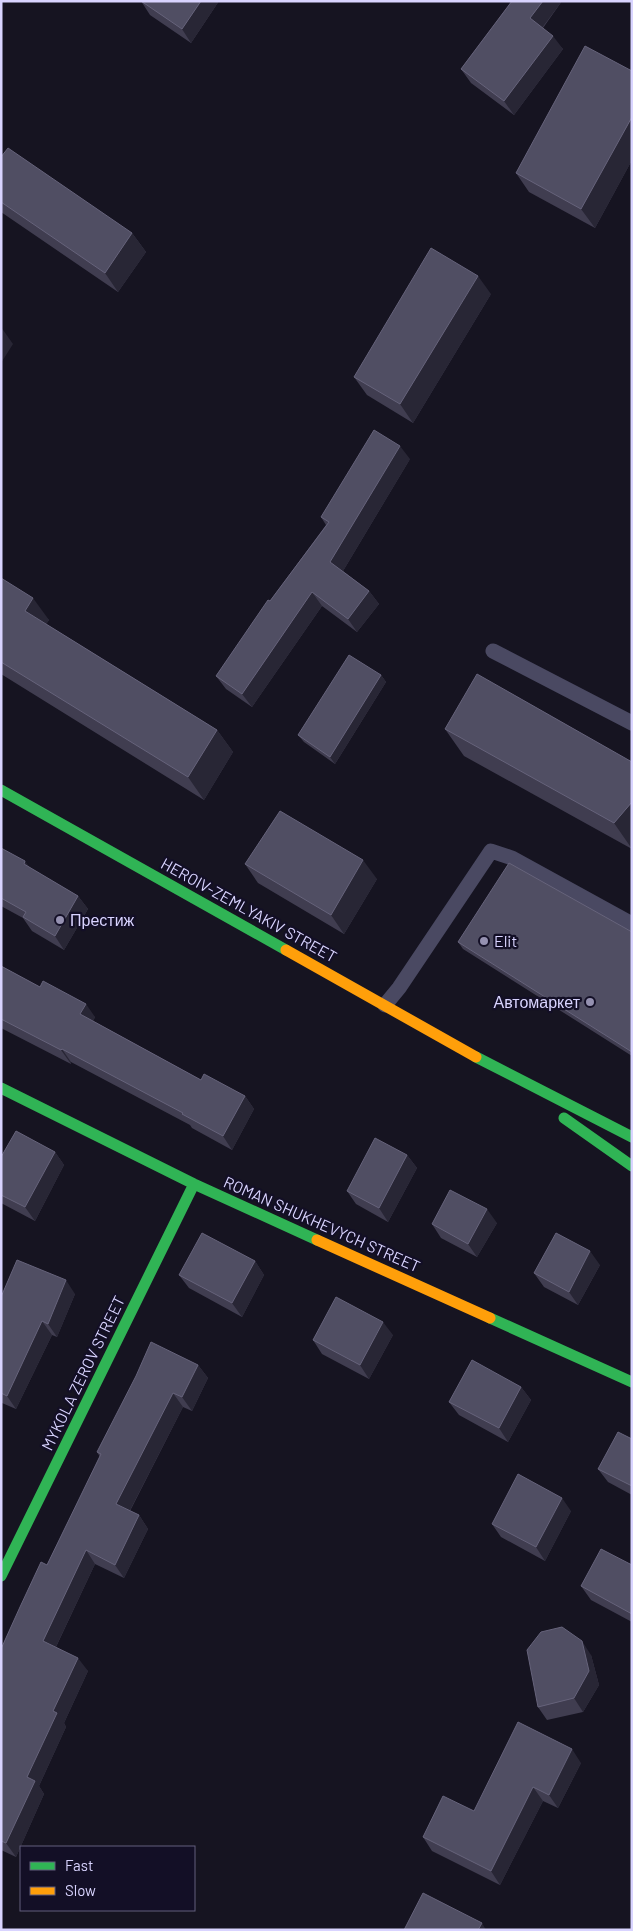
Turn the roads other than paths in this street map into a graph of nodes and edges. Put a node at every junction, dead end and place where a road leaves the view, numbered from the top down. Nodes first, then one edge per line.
1 (493, 651) dead end
2 (632, 723) edge
3 (1, 790) edge
4 (632, 924) edge
5 (385, 1005) junction
6 (481, 1060) junction
7 (1, 1088) edge
8 (632, 1137) edge
9 (632, 1166) edge
10 (194, 1184) junction
11 (632, 1382) edge
12 (1, 1576) edge

1 - 2 lane
3 - 5 street, HEROIV-ZEMLYAKIV STREET
4 - 5 lane
5 - 6 street, HEROIV-ZEMLYAKIV STREET
6 - 8 street
6 - 9 street
7 - 10 street, ROMAN SHUKHEVYCH STREET
10 - 11 street, ROMAN SHUKHEVYCH STREET
10 - 12 street, MYKOLA ZEROV STREET

